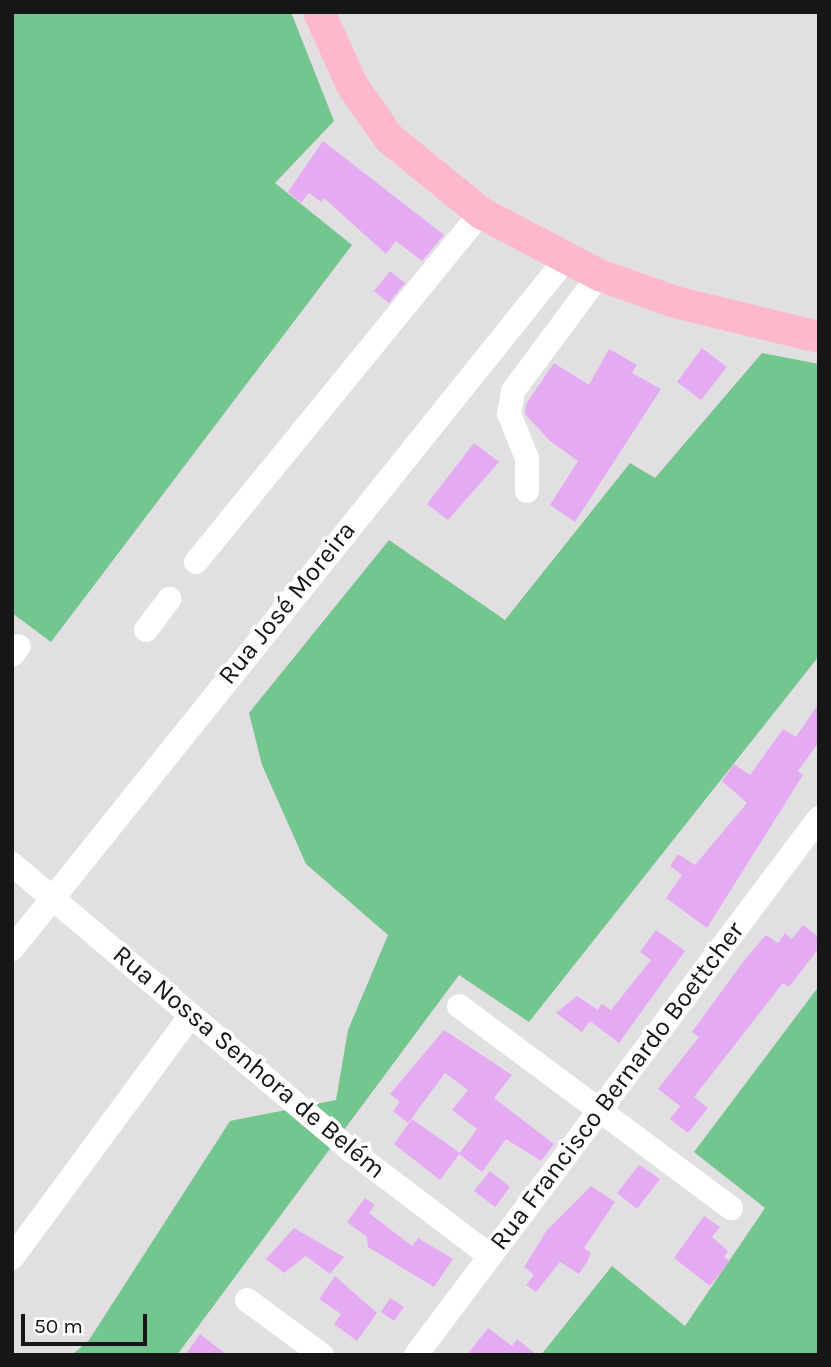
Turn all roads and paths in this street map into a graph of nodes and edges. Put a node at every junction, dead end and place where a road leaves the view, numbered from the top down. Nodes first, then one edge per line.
1 (319, 12) edge
2 (481, 213) junction
3 (565, 260) junction
4 (600, 275) junction
5 (819, 337) edge
6 (527, 491) dead end
7 (197, 562) dead end
8 (169, 599) dead end
9 (146, 630) dead end
10 (819, 818) edge
11 (12, 864) edge
12 (53, 898) junction
13 (12, 949) edge
14 (459, 1006) dead end
15 (191, 1015) junction
16 (600, 1110) junction
17 (732, 1208) dead end
18 (490, 1256) junction
19 (12, 1258) edge
20 (247, 1300) dead end
21 (322, 1355) edge
22 (416, 1355) edge

1 - 2 main road
2 - 3 main road
2 - 7 street
3 - 4 main road
3 - 12 street, Rua José Moreira
4 - 5 main road
4 - 6 street
8 - 9 street
10 - 16 street, Rua Francisco Bernardo Boettcher
11 - 12 street, Rua Nossa Senhora de Belém
12 - 13 street, Rua José Moreira
12 - 15 street, Rua Nossa Senhora de Belém
14 - 16 street
15 - 18 street, Rua Nossa Senhora de Belém
15 - 19 street
16 - 17 street
16 - 18 street, Rua Francisco Bernardo Boettcher
18 - 22 street, Rua Francisco Bernardo Boettcher
20 - 21 street

